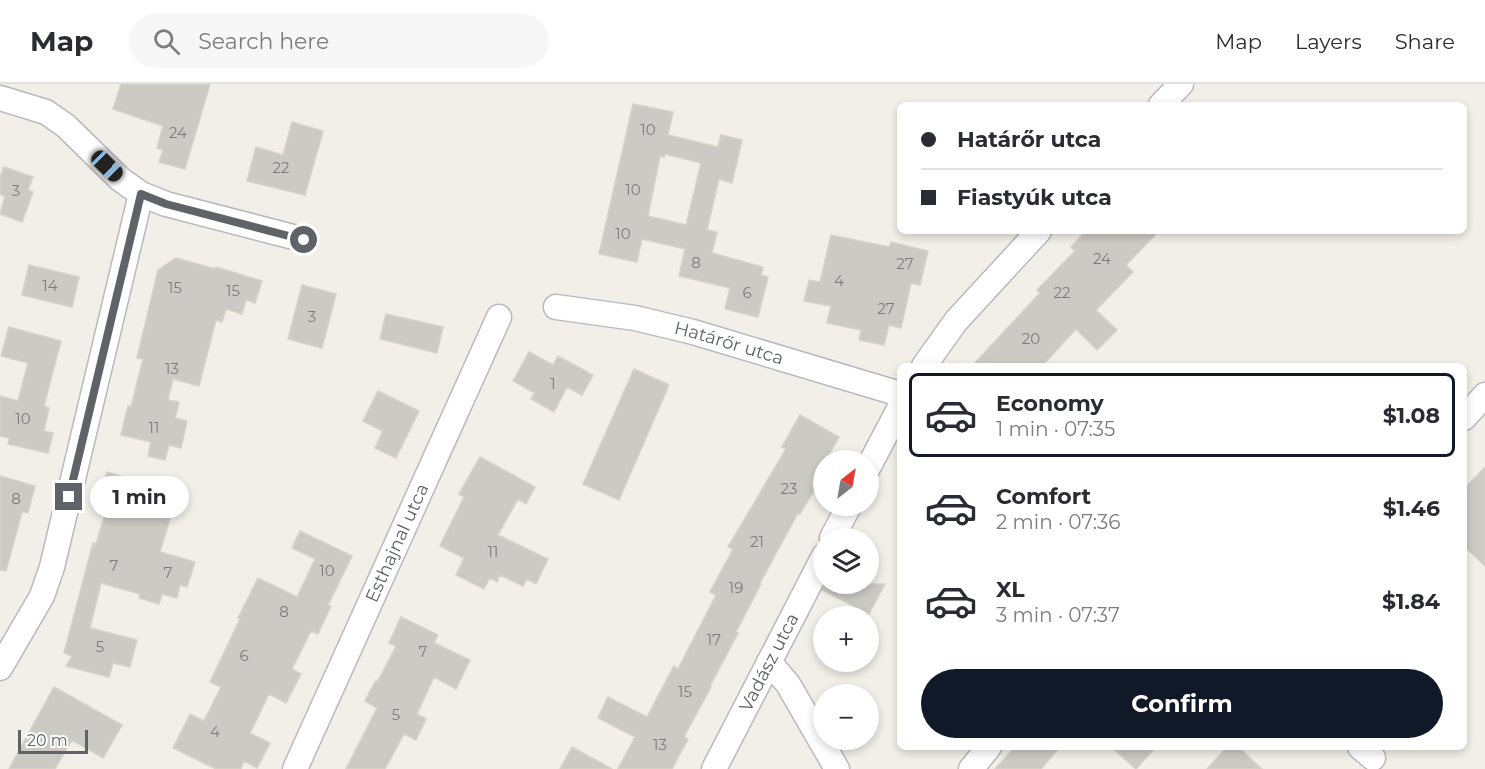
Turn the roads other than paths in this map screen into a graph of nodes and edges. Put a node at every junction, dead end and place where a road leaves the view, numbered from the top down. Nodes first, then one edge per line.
1 (1182, 84) edge
2 (0, 98) edge
3 (1164, 102) edge
4 (141, 194) junction
5 (1036, 234) edge
6 (304, 240) dead end
7 (556, 308) dead end
8 (499, 317) dead end
9 (926, 363) edge
10 (897, 393) edge
11 (1485, 395) edge
12 (897, 413) edge
13 (1467, 415) edge
14 (877, 450) edge
15 (813, 577) edge
16 (769, 662) junction
17 (0, 668) edge
18 (987, 750) edge
19 (295, 769) edge
20 (714, 769) edge
21 (837, 769) edge
22 (971, 769) edge

1 - 3 street
2 - 4 street
4 - 6 street
4 - 17 street
5 - 9 street
7 - 10 street, Határőr utca
8 - 19 street, Esthajnal utca
11 - 13 street
12 - 14 street
15 - 16 street, Vadász utca
16 - 20 street, Vadász utca
16 - 21 street
18 - 22 street

